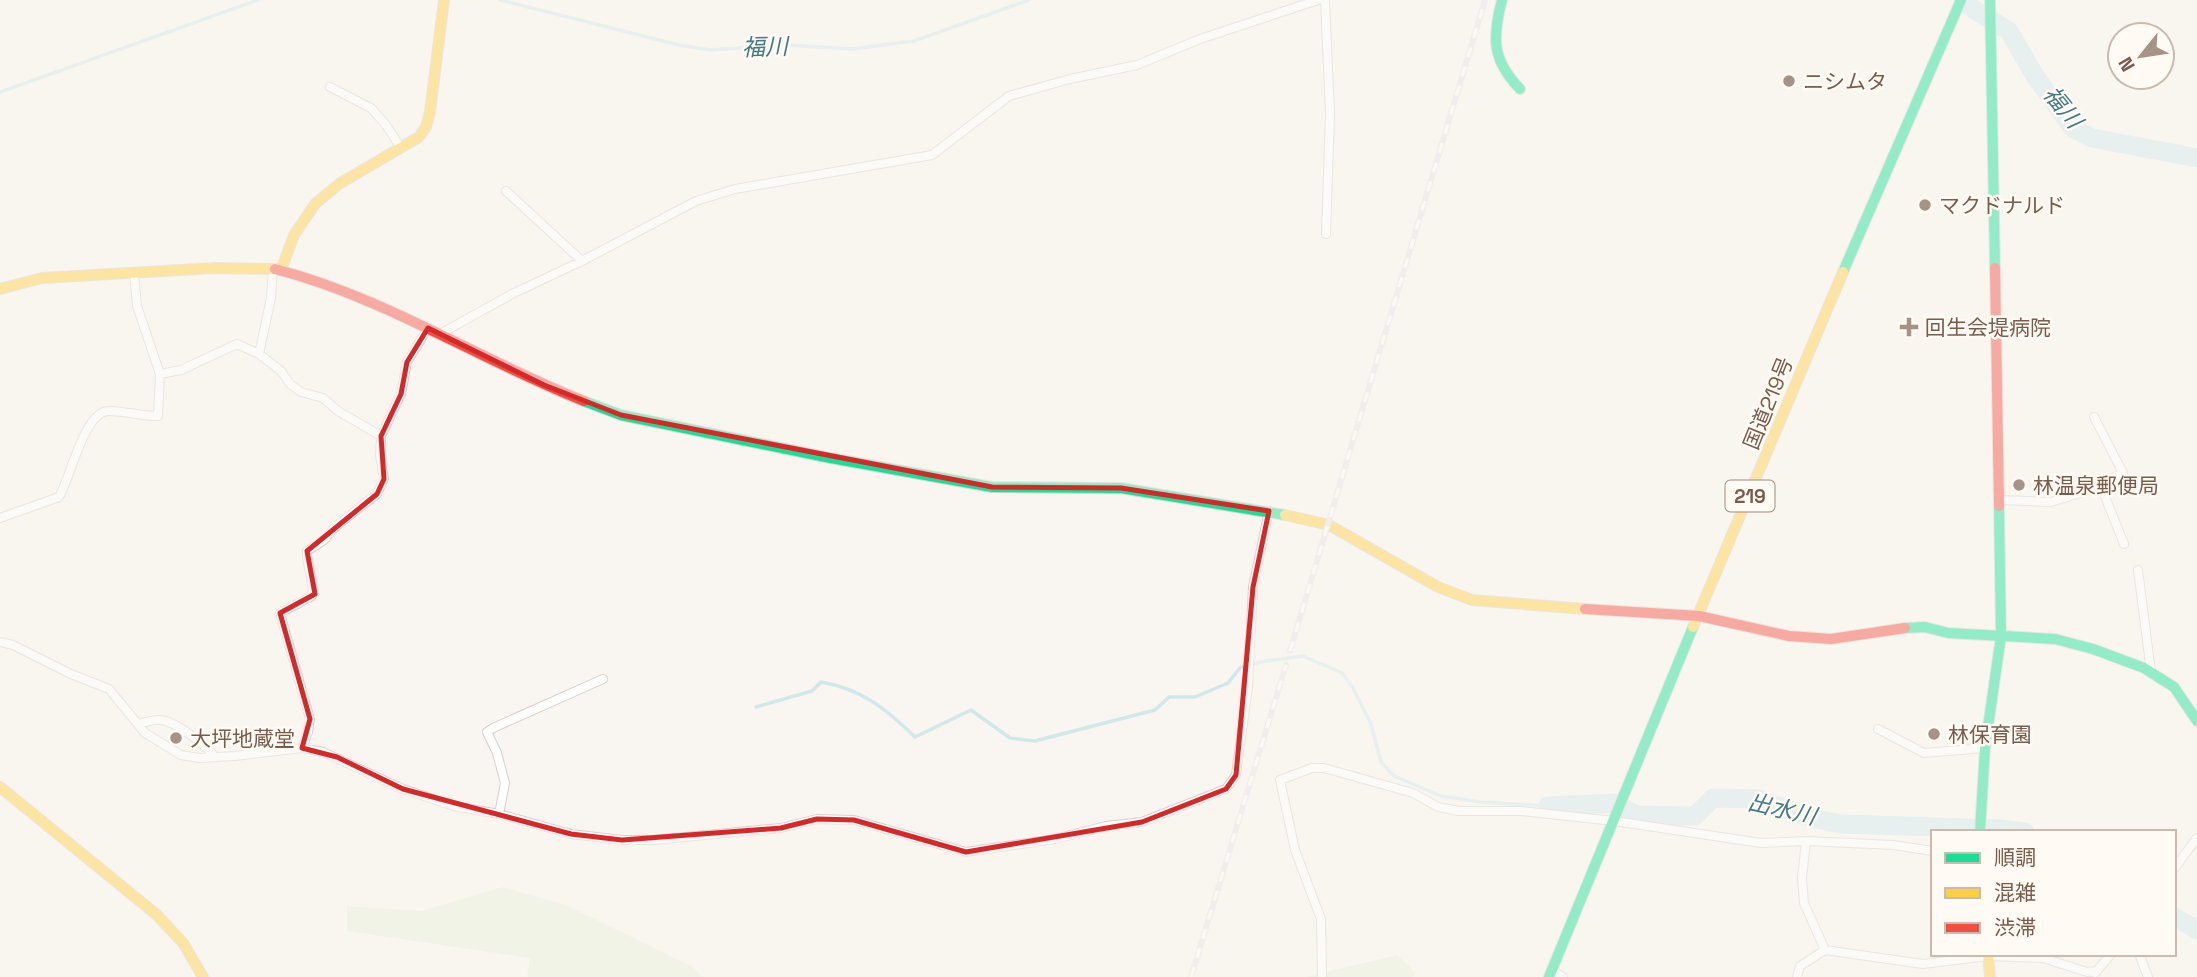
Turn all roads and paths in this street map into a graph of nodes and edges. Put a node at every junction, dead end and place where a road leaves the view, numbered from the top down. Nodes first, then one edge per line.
1 (444, 0) edge
2 (1318, 0) edge
3 (1325, 0) edge
4 (1502, 0) edge
5 (1961, 0) edge
6 (1990, 0) edge
7 (330, 87) dead end
8 (1520, 89) dead end
9 (401, 148) junction
10 (506, 191) dead end
11 (1326, 234) dead end
12 (582, 261) junction
13 (277, 269) junction
14 (134, 273) junction
15 (0, 289) edge
16 (428, 328) junction
17 (440, 334) junction
18 (259, 354) junction
19 (160, 373) junction
20 (2094, 417) dead end
21 (381, 436) junction
22 (2100, 484) junction
23 (2000, 500) junction
24 (1269, 511) junction
25 (0, 518) edge
26 (2124, 544) dead end
27 (2138, 570) dead end
28 (1699, 616) junction
29 (2001, 636) junction
30 (0, 642) edge
31 (2151, 672) junction
32 (603, 678) dead end
33 (2197, 721) edge
34 (138, 724) junction
35 (1878, 729) dead end
36 (302, 748) junction
37 (1985, 748) junction
38 (215, 757) junction
39 (0, 787) edge
40 (499, 814) junction
41 (1614, 821) junction
42 (1980, 830) edge
43 (2197, 838) edge
44 (1807, 841) junction
45 (1931, 851) edge
46 (2176, 866) edge
47 (1825, 950) junction
48 (1981, 956) edge
49 (1988, 956) edge
50 (2006, 956) edge
51 (2109, 956) edge
52 (2140, 956) edge
53 (1551, 974) edge
54 (2095, 974) edge
55 (203, 977) edge
56 (1322, 977) edge
57 (1563, 977) edge
58 (1797, 977) edge
59 (1990, 977) edge
60 (2148, 977) edge

1 - 9 main road
2 - 12 street
3 - 11 street
4 - 8 main road
5 - 28 main road, 国道219号 / 219
6 - 23 main road
7 - 9 street
9 - 13 main road
10 - 12 street
12 - 17 street
13 - 14 main road
13 - 16 main road
13 - 18 street
14 - 15 main road
14 - 19 street
16 - 17 main road
16 - 21 street
17 - 24 main road
18 - 19 street
18 - 21 street
19 - 25 street
20 - 22 street
21 - 36 street
22 - 23 street
22 - 26 street
23 - 29 main road
24 - 28 main road
24 - 40 street
27 - 31 street
28 - 29 main road
28 - 41 main road, 国道219号 / 219
29 - 31 main road
29 - 37 main road
30 - 34 street
31 - 33 main road
32 - 40 street
34 - 38 street
34 - 38 street
35 - 37 street
36 - 38 street
36 - 40 street
37 - 42 main road
39 - 55 main road
41 - 44 street
41 - 53 main road, 国道219号 / 219
41 - 56 street
43 - 46 street
44 - 45 street
44 - 47 street
47 - 48 street
47 - 58 street
49 - 59 main road
50 - 54 street
51 - 54 street
52 - 60 street
53 - 57 street

